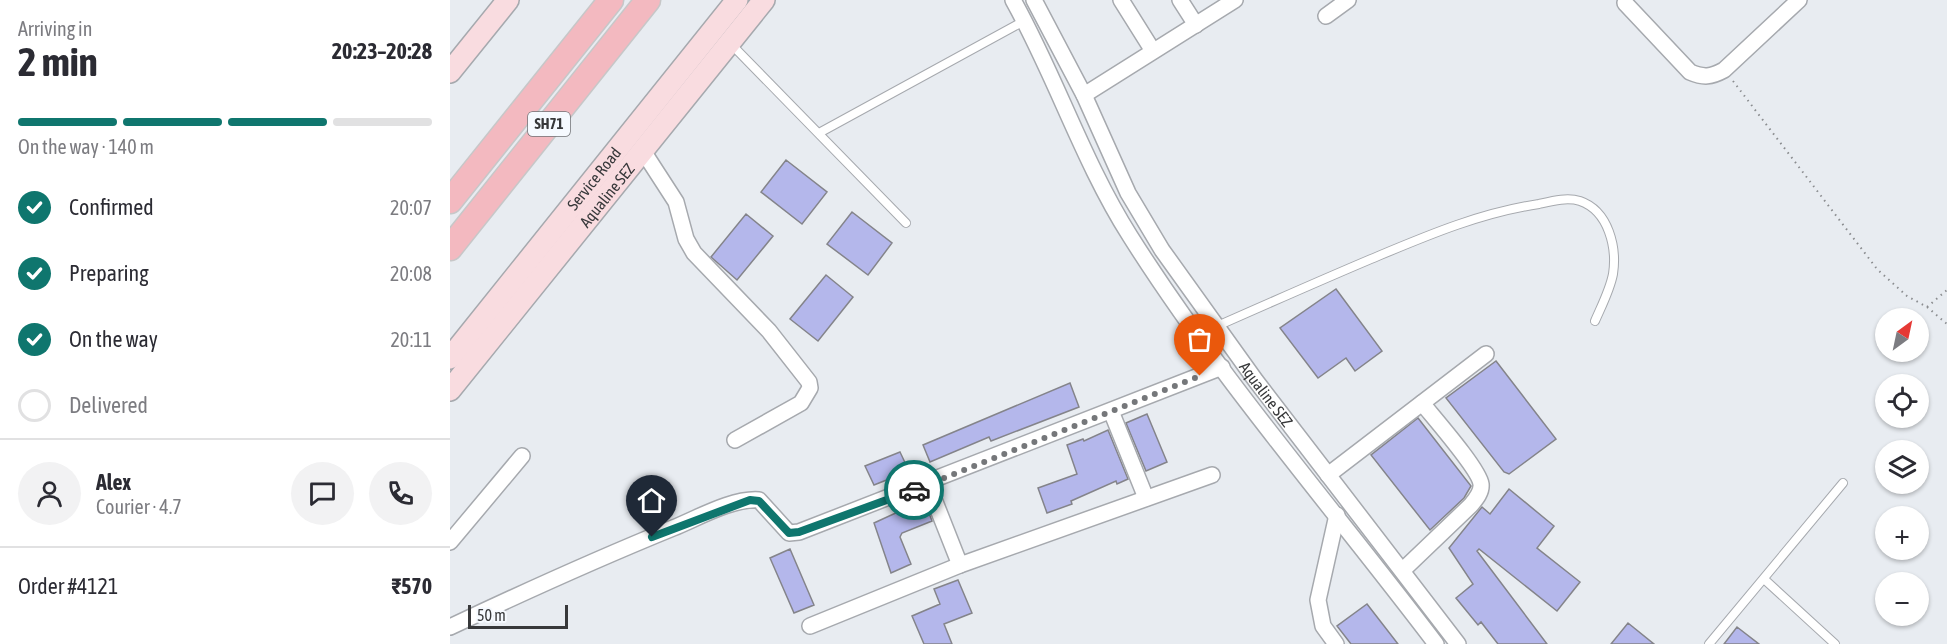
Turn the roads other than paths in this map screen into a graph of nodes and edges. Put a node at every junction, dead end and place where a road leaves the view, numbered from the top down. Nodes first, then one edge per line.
1 (507, 0) edge
2 (611, 0) edge
3 (648, 0) edge
4 (737, 0) edge
5 (764, 0) edge
6 (1013, 0) edge
7 (1121, 0) edge
8 (1180, 0) edge
9 (1235, 0) edge
10 (1348, 0) edge
11 (1800, 0) edge
12 (1038, 1) edge
13 (1626, 1) edge
14 (1326, 16) dead end
15 (1024, 21) junction
16 (1196, 25) junction
17 (729, 44) junction
18 (1153, 51) junction
19 (450, 72) edge
20 (1084, 94) junction
21 (819, 133) junction
22 (643, 151) junction
23 (450, 201) edge
24 (906, 223) dead end
25 (450, 248) edge
26 (1595, 321) dead end
27 (1215, 327) junction
28 (1486, 354) dead end
29 (450, 358) edge
30 (1222, 367) junction
31 (450, 390) edge
32 (1422, 403) junction
33 (1111, 411) junction
34 (735, 440) dead end
35 (522, 456) dead end
36 (1212, 475) dead end
37 (1328, 475) junction
38 (1843, 483) dead end
39 (928, 484) junction
40 (1146, 498) junction
41 (1337, 515) junction
42 (450, 542) edge
43 (960, 565) junction
44 (1402, 570) junction
45 (1764, 579) junction
46 (810, 626) dead end
47 (450, 627) edge
48 (1336, 644) edge
49 (1436, 644) edge
50 (1458, 644) edge
51 (1709, 644) edge
52 (1835, 644) edge

1 - 19 street
2 - 23 main road, SH71
3 - 25 main road, SH71
4 - 29 street, Service Road
5 - 17 street, Aqualine SEZ
6 - 15 street
7 - 18 street
8 - 16 street
9 - 16 street
10 - 14 street
11 - 13 street
12 - 20 street, Aqualine SEZ
15 - 21 lane
15 - 30 street
16 - 18 street
17 - 21 lane
17 - 22 street, Aqualine SEZ
18 - 20 street
20 - 27 street, Aqualine SEZ
21 - 24 lane
22 - 31 street, Aqualine SEZ
22 - 34 street
26 - 27 lane
27 - 37 street, Aqualine SEZ
28 - 32 street
30 - 33 street
30 - 41 street
32 - 37 street
32 - 44 street
33 - 39 street
33 - 40 street
35 - 42 street
36 - 40 street
37 - 44 street, Aqualine SEZ
38 - 45 lane
39 - 43 street
39 - 47 street
40 - 43 street
41 - 48 street
41 - 49 street
43 - 46 street
44 - 50 street, Aqualine SEZ
45 - 51 lane
45 - 52 lane

